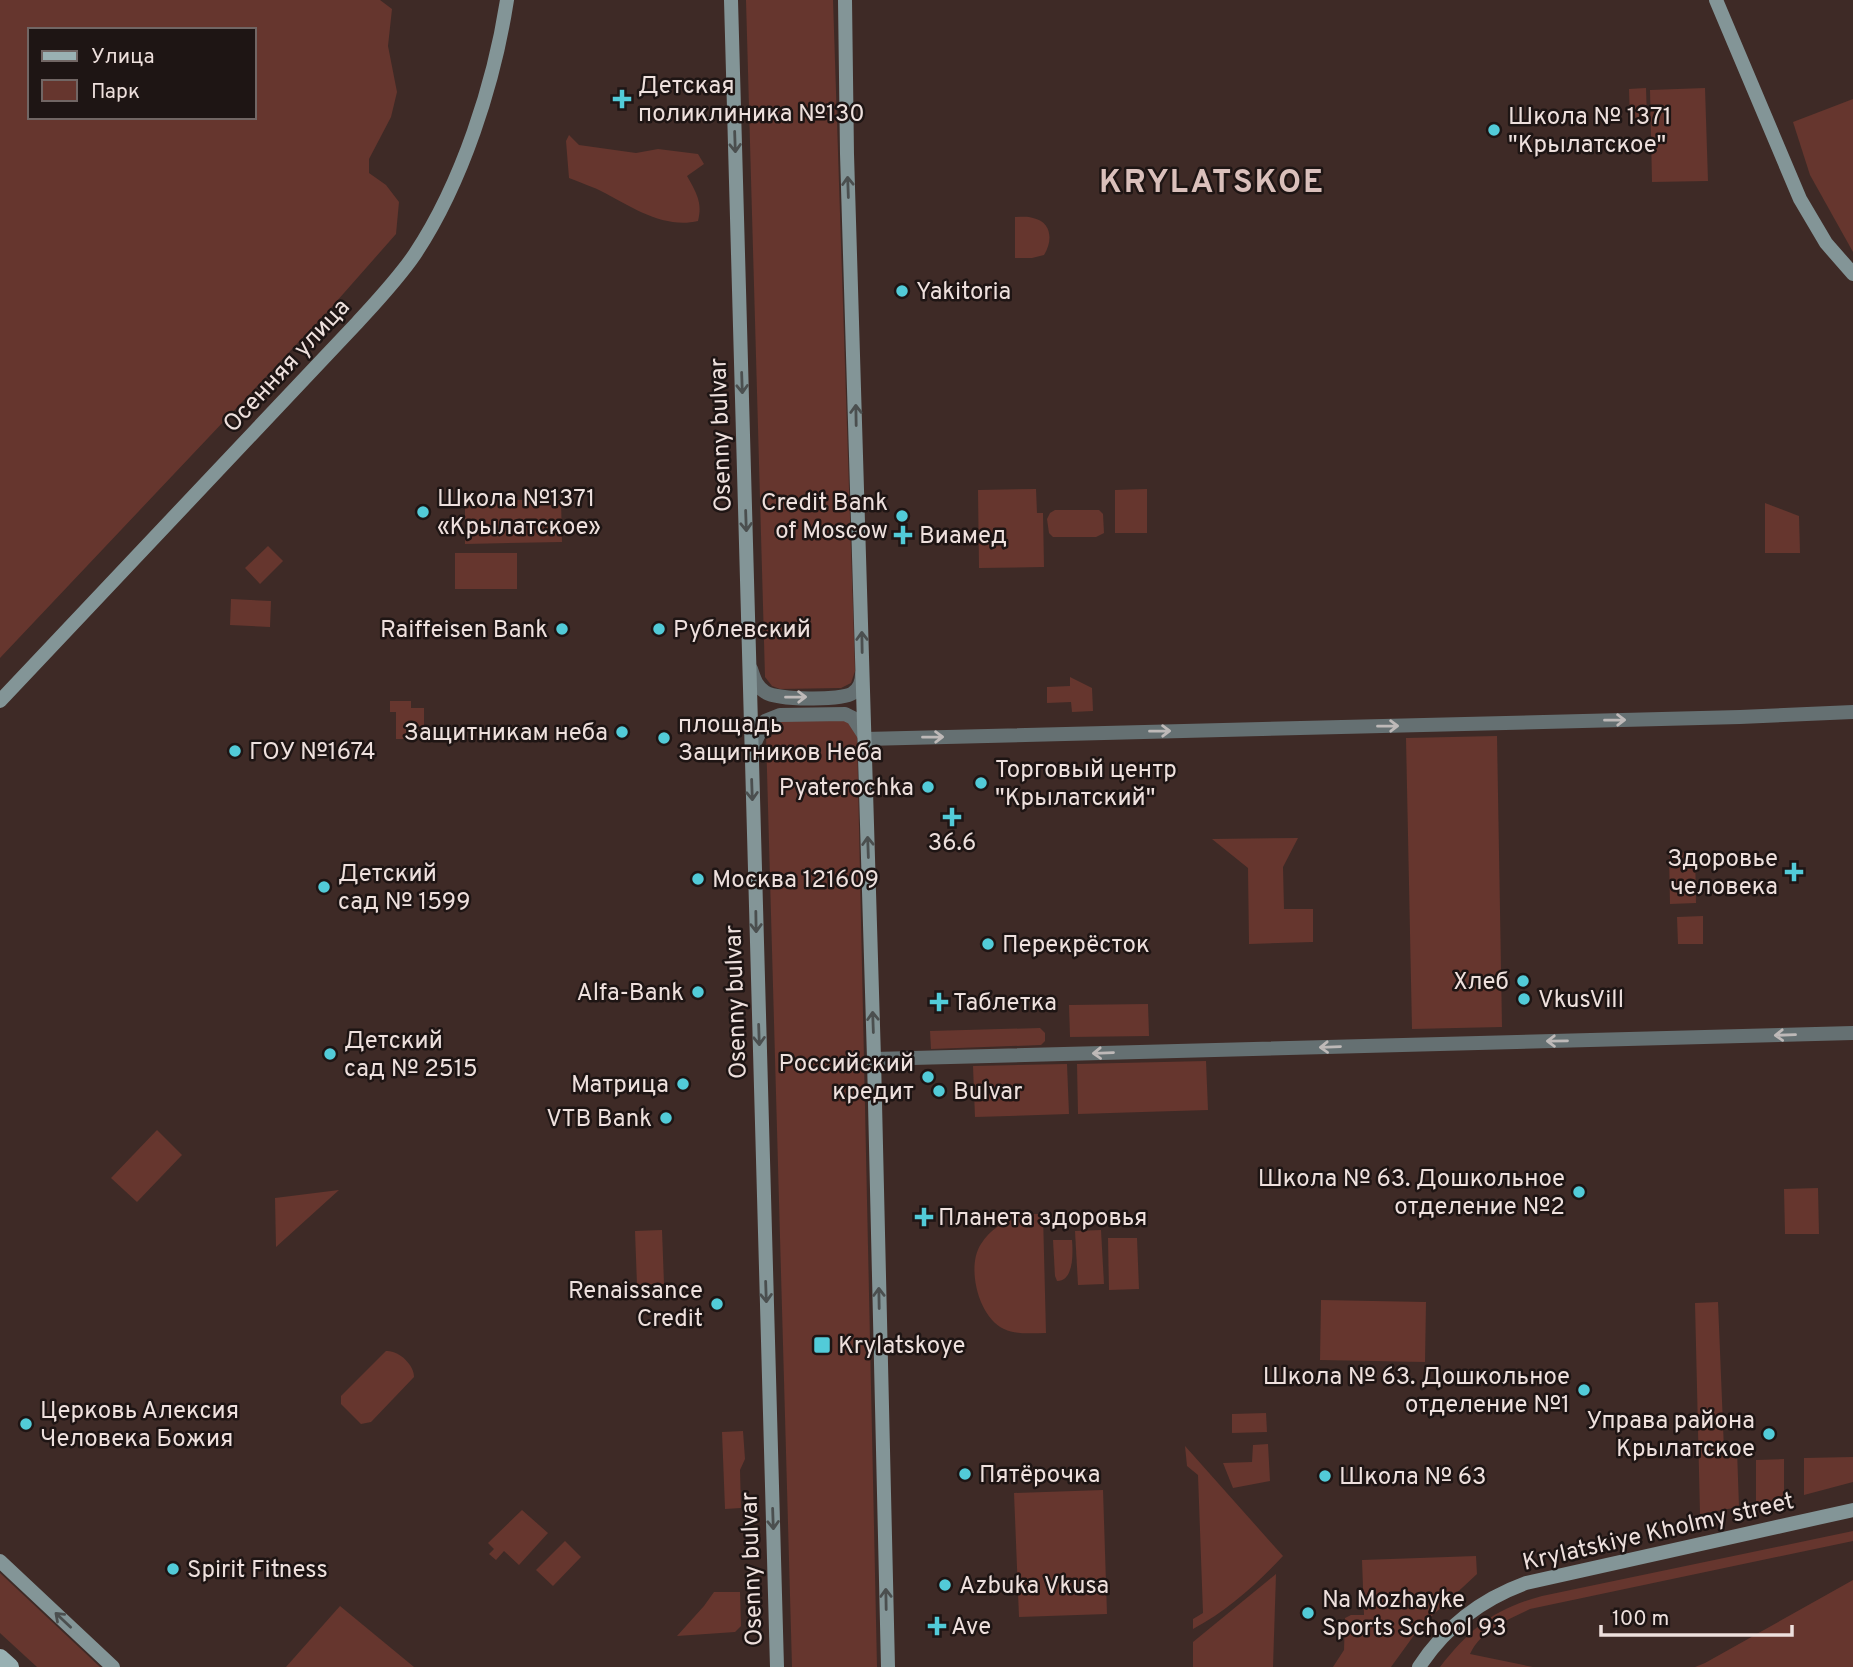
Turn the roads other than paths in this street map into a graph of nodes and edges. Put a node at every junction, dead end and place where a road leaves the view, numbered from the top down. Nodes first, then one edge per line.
1 (507, 0) edge
2 (731, 0) edge
3 (845, 0) edge
4 (1716, 0) edge
5 (1853, 274) edge
6 (749, 660) junction
7 (862, 671) junction
8 (0, 701) edge
9 (1853, 712) edge
10 (864, 737) junction
11 (751, 751) junction
12 (1853, 1033) edge
13 (874, 1059) junction
14 (1853, 1510) edge
15 (0, 1561) edge
16 (0, 1658) edge
17 (10, 1667) edge
18 (113, 1667) edge
19 (777, 1667) edge
20 (888, 1667) edge
21 (1419, 1667) edge

1 - 8 street, Осенняя улица
2 -> 6 street, Osenny bulvar
7 -> 3 street
4 - 5 street
6 -> 7 street
6 - 11 street, Osenny bulvar
7 - 10 street
10 -> 9 street
10 - 11 street
13 -> 10 street
11 -> 19 street, Osenny bulvar
12 -> 13 street
20 -> 13 street
14 - 21 street, Krylatskiye Kholmy street
18 -> 15 street
16 - 17 main road

